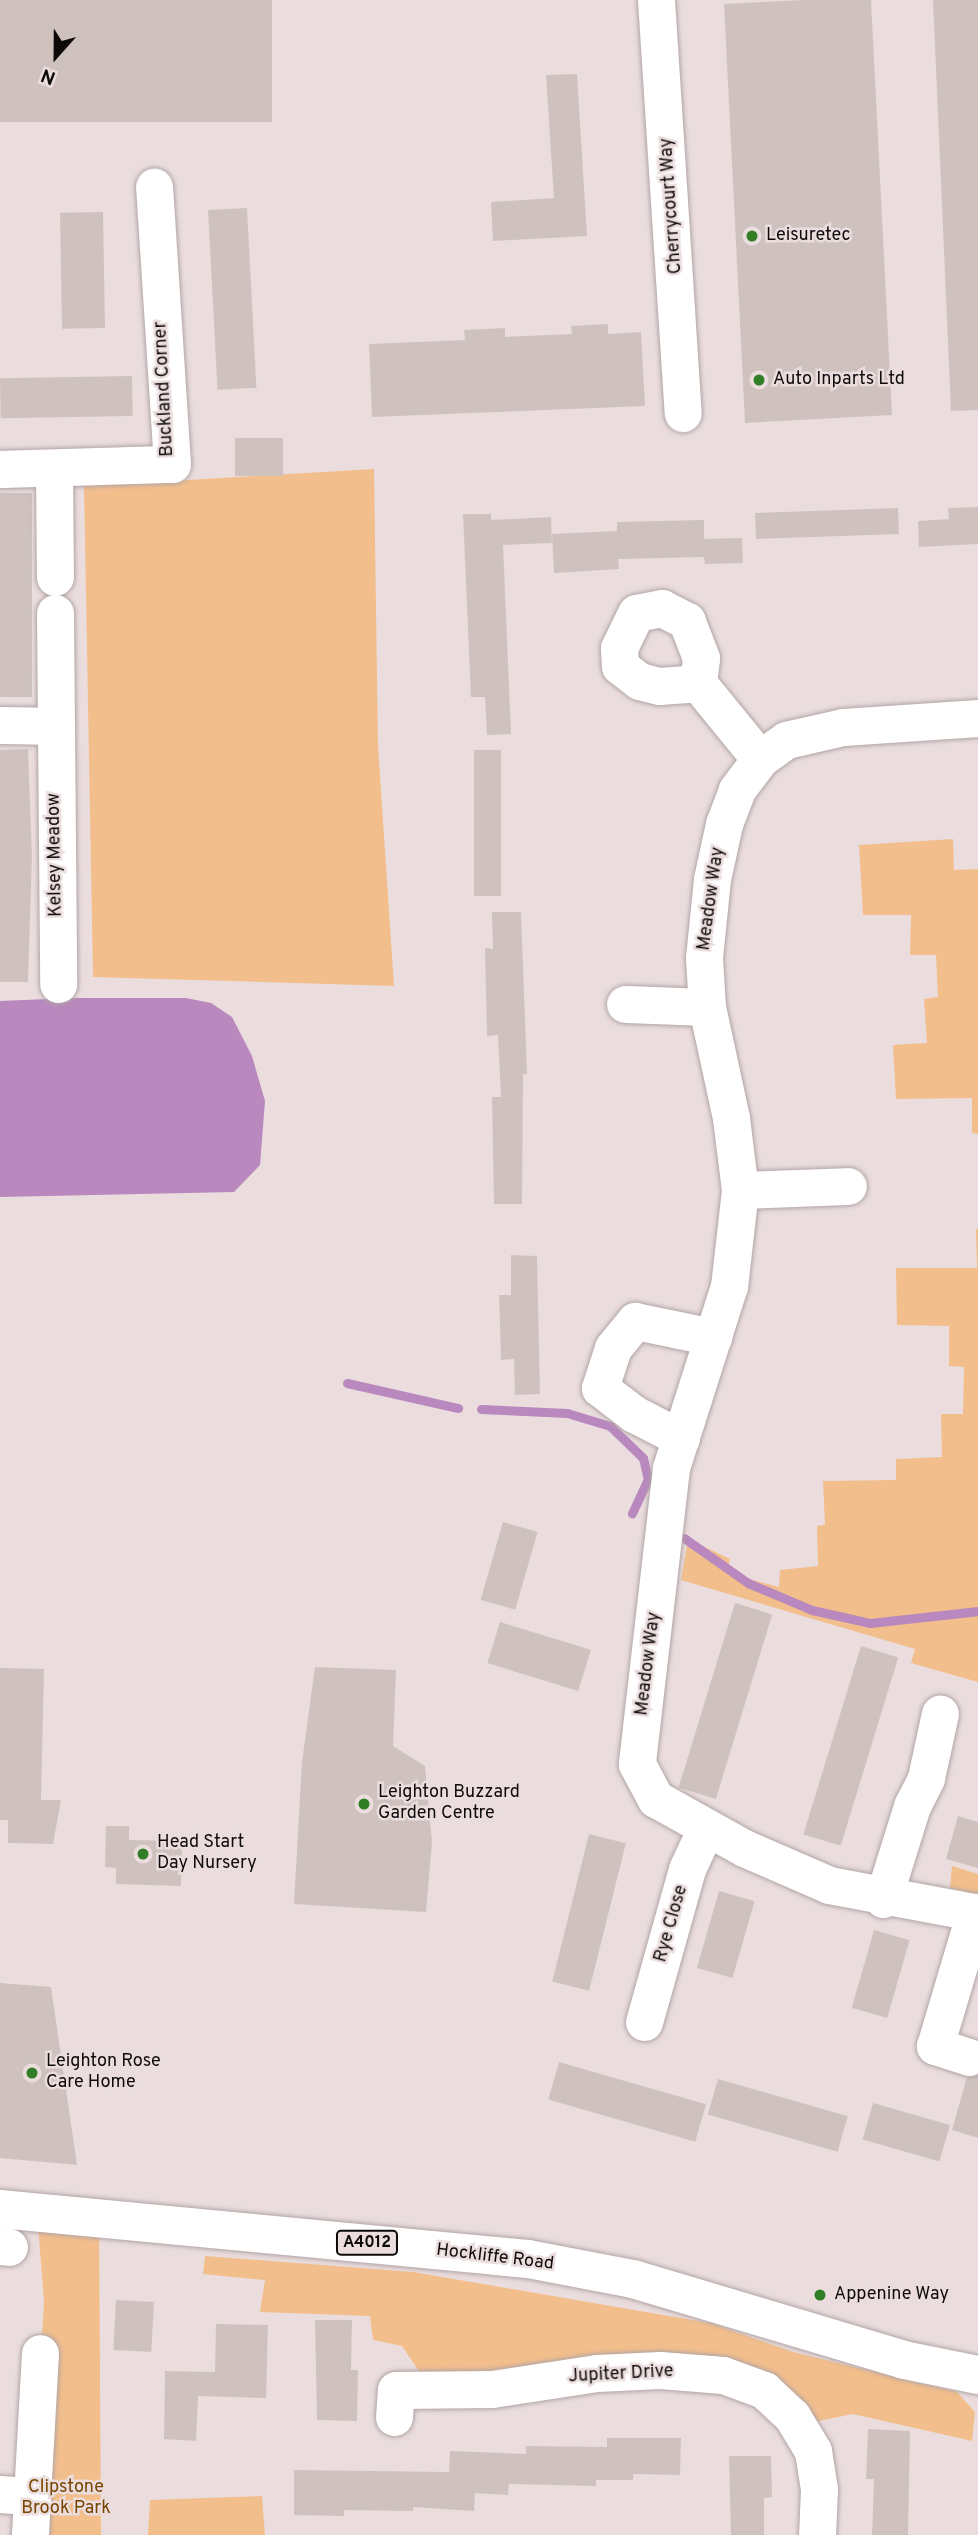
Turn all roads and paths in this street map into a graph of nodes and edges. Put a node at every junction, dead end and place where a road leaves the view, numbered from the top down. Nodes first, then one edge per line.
1 (656, 0) edge
2 (153, 187) dead end
3 (684, 413) dead end
4 (54, 468) junction
5 (0, 469) edge
6 (698, 683) dead end
7 (978, 718) edge
8 (0, 725) edge
9 (55, 726) junction
10 (760, 759) junction
11 (58, 984) dead end
12 (625, 1004) dead end
13 (707, 1007) junction
14 (848, 1185) dead end
15 (740, 1190) junction
16 (713, 1337) junction
17 (681, 1438) junction
18 (940, 1713) dead end
19 (706, 1828) junction
20 (883, 1899) junction
21 (976, 1913) edge
22 (644, 2022) dead end
23 (969, 2057) dead end
24 (0, 2209) edge
25 (40, 2353) dead end
26 (978, 2375) edge
27 (397, 2389) dead end
28 (16, 2495) edge
29 (30, 2535) edge
30 (817, 2535) edge

1 - 3 street, Cherrycourt Way
2 - 4 street, Buckland Corner
4 - 5 street, Buckland Corner
4 - 9 street, Kelsey Meadow
6 - 10 street
7 - 10 street, Meadow Way
8 - 9 street
9 - 11 street, Kelsey Meadow
10 - 13 street, Meadow Way
12 - 13 street
13 - 15 street, Meadow Way
14 - 15 street
15 - 16 street, Meadow Way
16 - 17 street, Meadow Way
16 - 17 street
17 - 19 street, Meadow Way
18 - 20 street
19 - 20 street, Meadow Way
19 - 22 street, Rye Close
20 - 21 street, Meadow Way
21 - 23 street
24 - 26 main road, Hockliffe Road / A4012
25 - 28 street
27 - 30 street, Jupiter Drive
28 - 29 street

